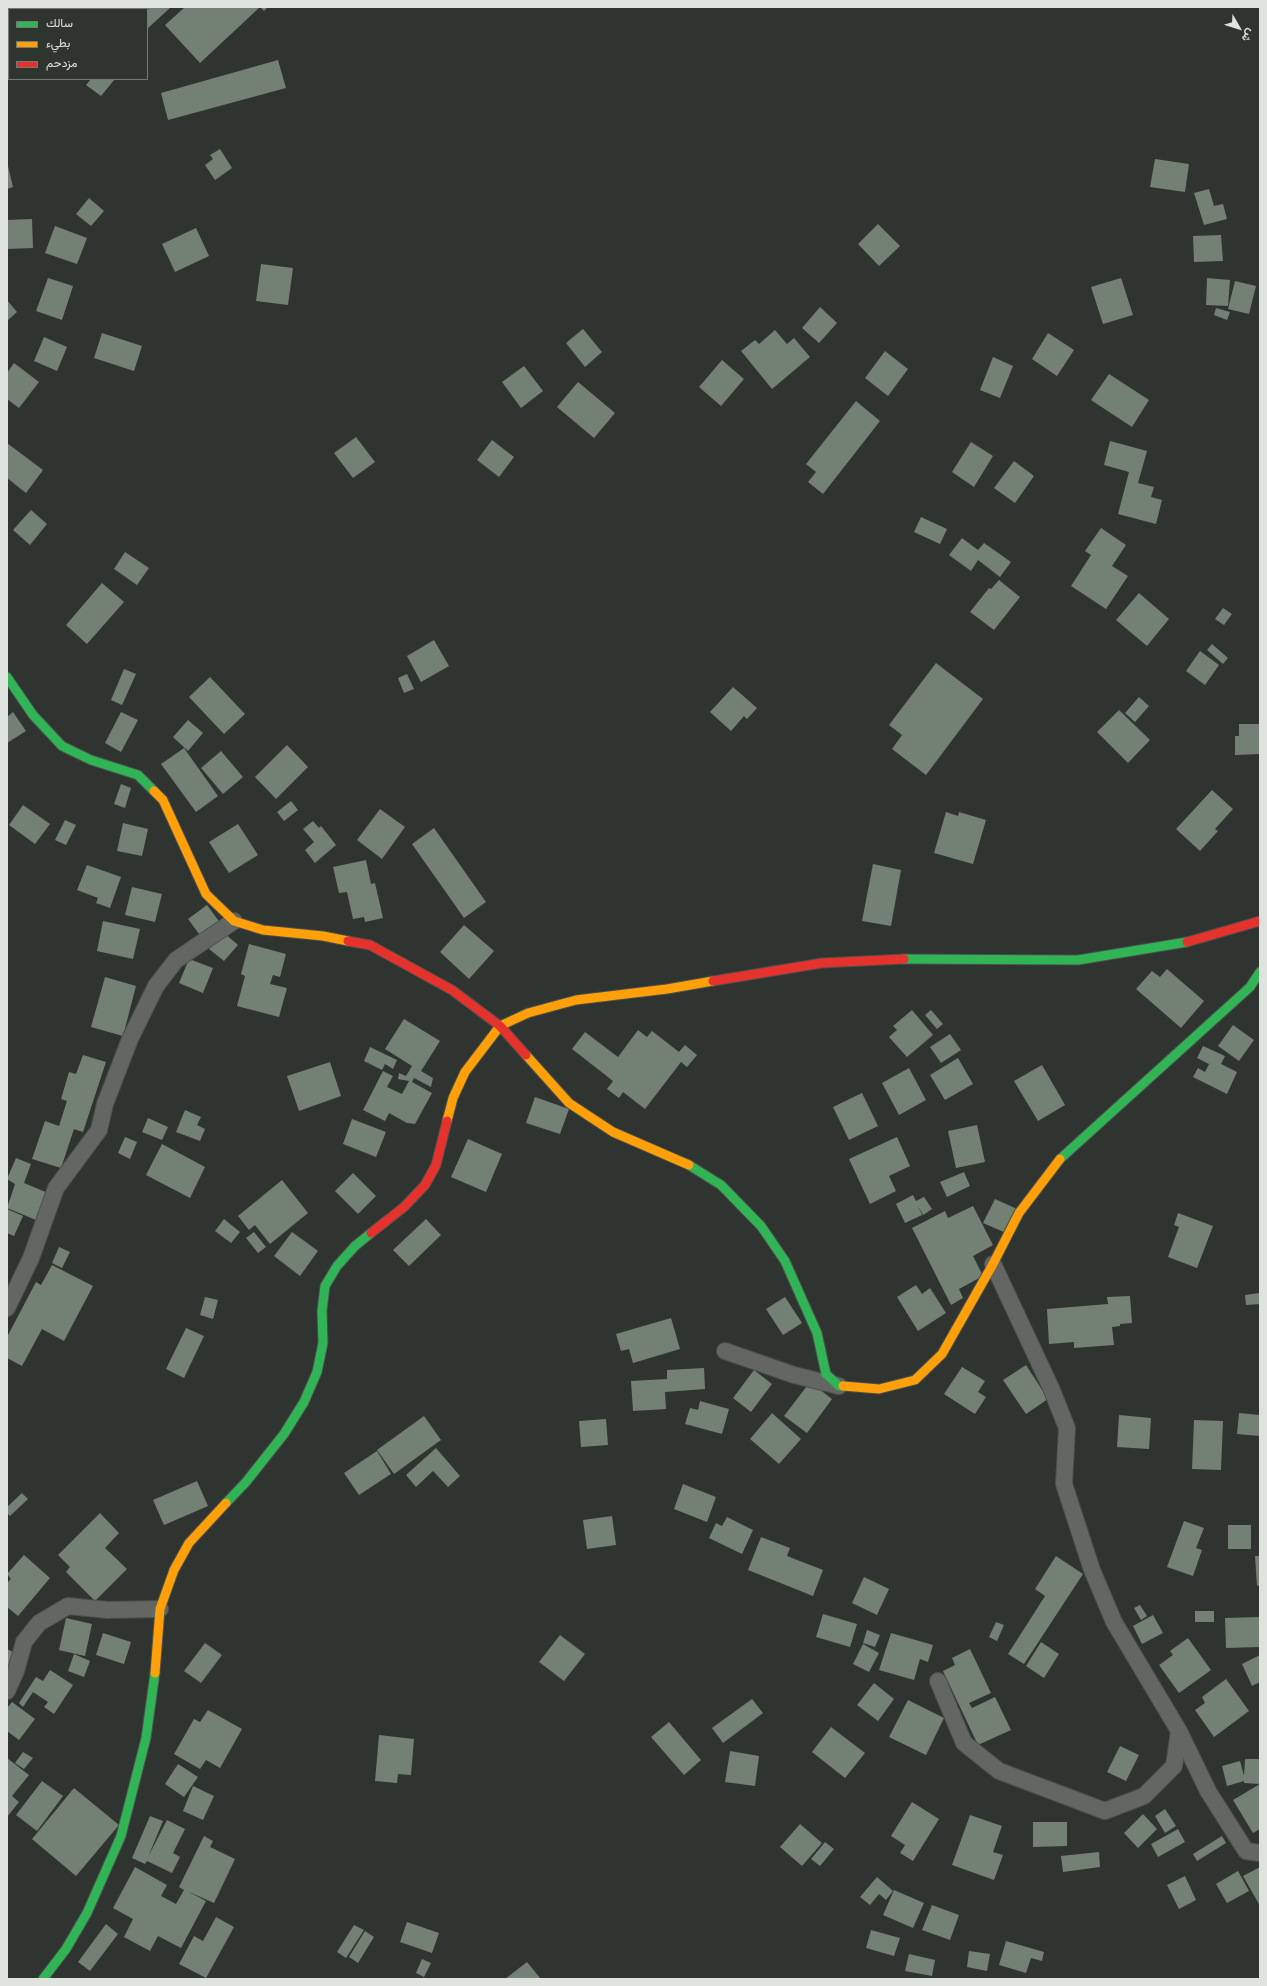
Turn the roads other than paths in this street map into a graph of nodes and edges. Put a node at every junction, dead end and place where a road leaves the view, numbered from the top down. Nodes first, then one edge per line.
1 (7, 677) edge
2 (234, 921) junction
3 (1260, 921) edge
4 (1260, 972) edge
5 (500, 1026) junction
6 (992, 1264) junction
7 (7, 1308) edge
8 (725, 1351) dead end
9 (839, 1386) junction
10 (160, 1609) junction
11 (938, 1681) dead end
12 (7, 1691) edge
13 (1179, 1731) junction
14 (1260, 1853) edge
15 (43, 1979) edge

1 - 2 main road
2 - 5 main road
2 - 7 street
3 - 5 main road
4 - 6 main road
5 - 9 main road
5 - 10 main road
6 - 9 main road
6 - 13 street
8 - 9 street
10 - 12 street
10 - 15 main road
11 - 13 street
13 - 14 street

